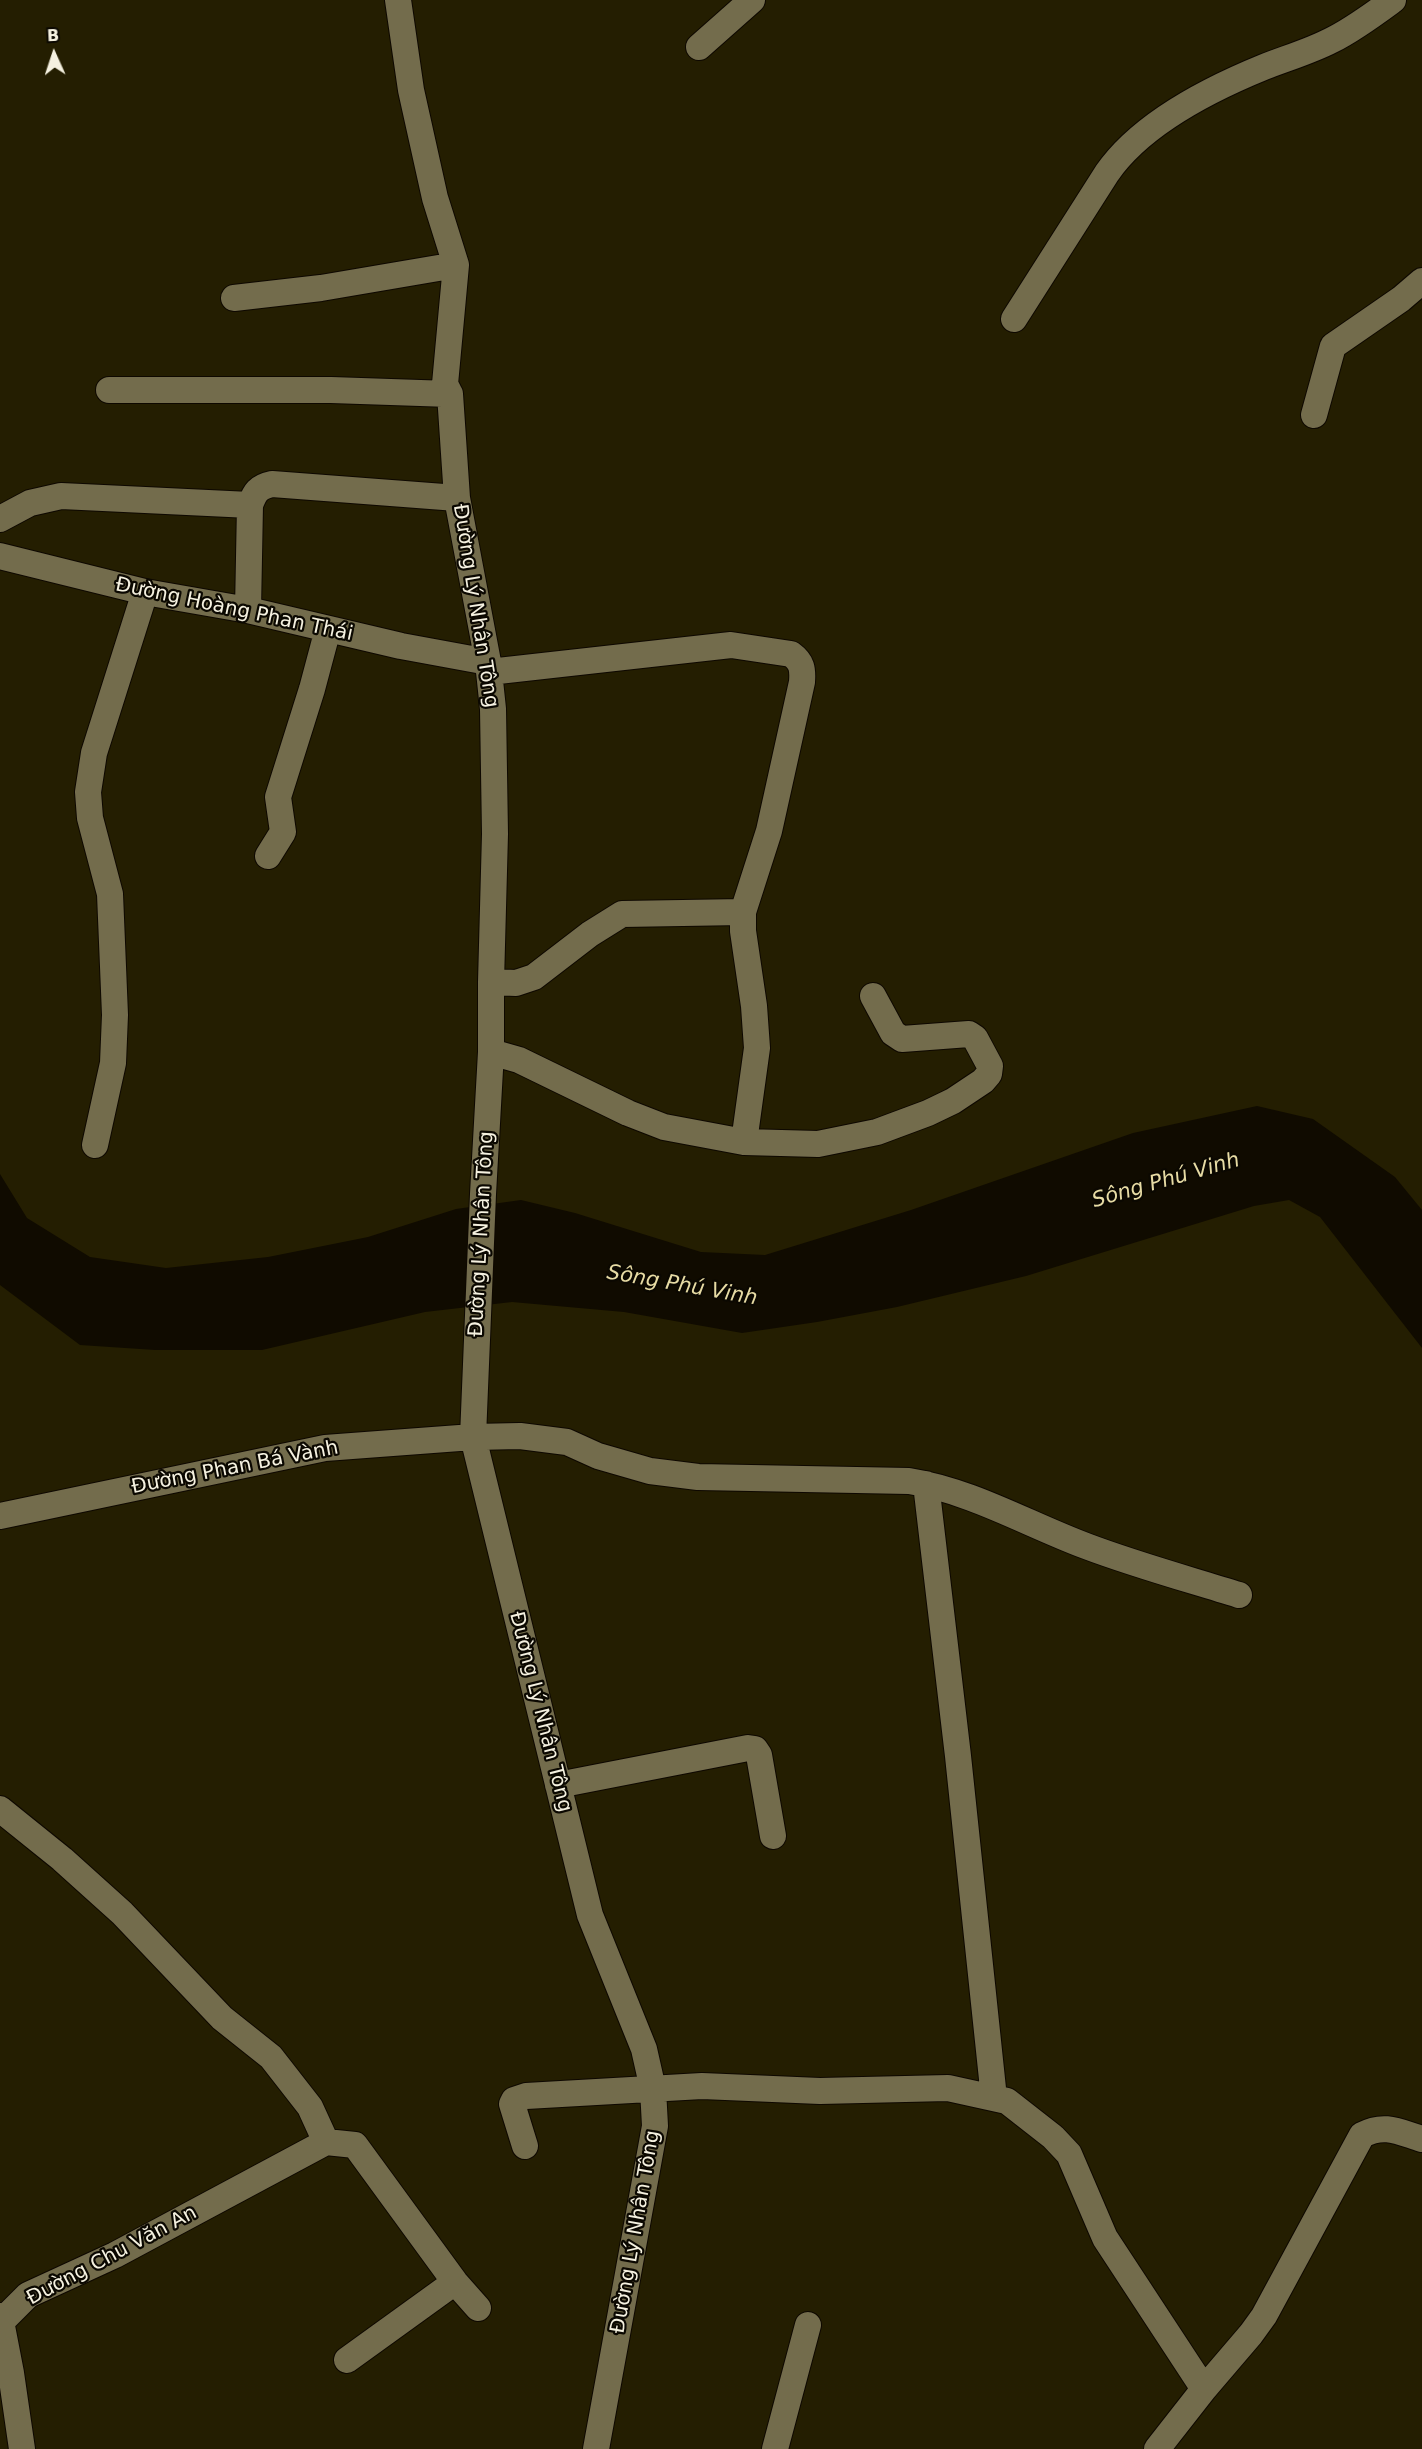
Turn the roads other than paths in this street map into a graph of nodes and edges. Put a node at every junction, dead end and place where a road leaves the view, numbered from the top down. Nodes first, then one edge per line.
1 (398, 0) edge
2 (752, 0) edge
3 (1394, 0) edge
4 (699, 47) dead end
5 (456, 265) junction
6 (1422, 281) edge
7 (234, 298) dead end
8 (1014, 320) dead end
9 (109, 390) dead end
10 (450, 394) junction
11 (1314, 416) dead end
12 (457, 498) junction
13 (250, 505) junction
14 (0, 519) edge
15 (1, 549) edge
16 (145, 592) junction
17 (248, 610) junction
18 (328, 629) junction
19 (488, 667) junction
20 (268, 856) dead end
21 (743, 912) junction
22 (490, 982) junction
23 (873, 996) dead end
24 (491, 1052) junction
25 (744, 1142) junction
26 (96, 1145) dead end
27 (473, 1437) junction
28 (926, 1484) junction
29 (0, 1516) edge
30 (1239, 1595) dead end
31 (558, 1785) junction
32 (0, 1809) edge
33 (773, 1836) dead end
34 (653, 2089) junction
35 (993, 2098) junction
36 (1422, 2139) edge
37 (334, 2142) junction
38 (525, 2146) dead end
39 (455, 2282) junction
40 (478, 2308) dead end
41 (1, 2319) edge
42 (808, 2325) dead end
43 (347, 2360) dead end
44 (1204, 2389) junction
45 (22, 2449) edge
46 (596, 2449) edge
47 (775, 2449) edge
48 (1157, 2449) edge

1 - 5 street, Đường Lý Nhân Tông
2 - 4 street
3 - 8 street
5 - 7 street
5 - 10 street, Đường Lý Nhân Tông
6 - 11 street
9 - 10 street
10 - 12 street, Đường Lý Nhân Tông
12 - 13 street
12 - 19 street, Đường Lý Nhân Tông
13 - 14 street
13 - 17 street
15 - 16 street, Đường Hoàng Phan Thái
16 - 17 street, Đường Hoàng Phan Thái
16 - 26 street
17 - 18 street, Đường Hoàng Phan Thái
18 - 19 street, Đường Hoàng Phan Thái
18 - 20 street
19 - 21 street, Đường Hoàng Phan Thái
19 - 22 street, Đường Lý Nhân Tông
21 - 22 street
21 - 25 street
22 - 24 street, Đường Lý Nhân Tông
23 - 25 street
24 - 25 street
24 - 27 street, Đường Lý Nhân Tông
27 - 28 street, Đường Phan Bá Vành
27 - 29 street, Đường Phan Bá Vành
27 - 31 street, Đường Lý Nhân Tông
28 - 30 street, Đường Phan Bá Vành
28 - 35 street
31 - 33 street
31 - 34 street, Đường Lý Nhân Tông
32 - 37 street
34 - 35 street
34 - 38 street
34 - 46 street, Đường Lý Nhân Tông
35 - 44 street
36 - 44 street
37 - 39 street
37 - 41 street, Đường Chu Văn An
39 - 40 street
39 - 43 street
41 - 45 street, Đường Chu Văn An
42 - 47 street
44 - 48 street

